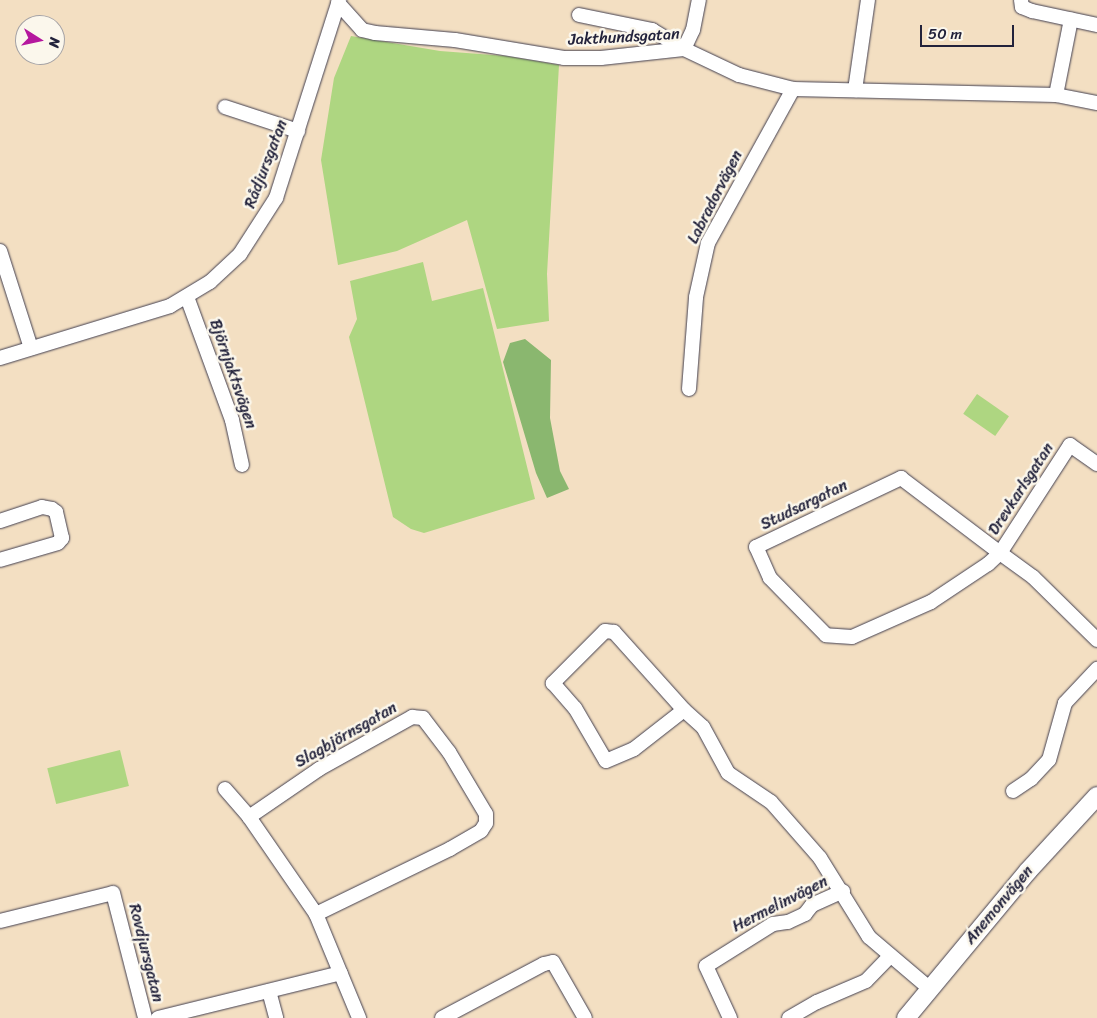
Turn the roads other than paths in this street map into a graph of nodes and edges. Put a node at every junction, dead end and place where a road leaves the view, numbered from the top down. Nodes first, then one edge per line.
1 (699, 0) edge
2 (868, 0) edge
3 (1020, 0) edge
4 (339, 1) edge
5 (579, 15) dead end
6 (1071, 19) junction
7 (1097, 24) edge
8 (684, 49) junction
9 (794, 89) junction
10 (855, 90) junction
11 (1056, 95) junction
12 (1097, 103) edge
13 (225, 107) dead end
14 (298, 131) junction
15 (0, 251) edge
16 (187, 297) junction
17 (31, 348) junction
18 (0, 358) edge
19 (690, 389) dead end
20 (242, 464) dead end
21 (1097, 464) edge
22 (0, 519) edge
23 (1000, 553) junction
24 (0, 560) edge
25 (1097, 640) edge
26 (1097, 669) edge
27 (684, 710) junction
28 (225, 789) dead end
29 (1013, 791) dead end
30 (1097, 796) edge
31 (249, 818) junction
32 (843, 891) junction
33 (316, 914) junction
34 (0, 921) edge
35 (890, 956) junction
36 (341, 973) junction
37 (930, 988) junction
38 (269, 992) junction
39 (145, 1018) edge
40 (158, 1018) edge
41 (276, 1018) edge
42 (359, 1018) edge
43 (442, 1018) edge
44 (585, 1018) edge
45 (730, 1018) edge
46 (789, 1018) edge
47 (906, 1018) edge

1 - 8 street
2 - 10 street
3 - 6 street
4 - 8 street, Jakthundsgatan
4 - 14 street, Rådjursgatan
5 - 8 street
6 - 7 street
6 - 11 street
8 - 9 street, Jakthundsgatan
9 - 10 street, Jakthundsgatan
9 - 19 street, Labradorvägen
10 - 11 street, Jakthundsgatan
11 - 12 street, Jakthundsgatan
13 - 14 street
14 - 16 street, Rådjursgatan
15 - 17 street
16 - 17 street, Rådjursgatan
16 - 20 street, Björnjaktsvägen
17 - 18 street, Rådjursgatan
21 - 23 street, Drevkarlsgatan
22 - 24 street
23 - 23 street, Studsargatan
23 - 25 street, Studsargatan
26 - 29 street
27 - 27 street, Hermelinvägen
27 - 32 street, Hermelinvägen
28 - 31 street
30 - 37 street, Anemonvägen
31 - 33 street
31 - 33 street, Slagbjörnsgatan
32 - 35 street, Hermelinvägen
32 - 45 street, Hermelinvägen
33 - 36 street
34 - 39 street, Rovdjursgatan
35 - 37 street, Hermelinvägen
35 - 46 street
36 - 38 street, Rovdjursgatan
36 - 42 street
37 - 47 street, Anemonvägen
38 - 40 street, Rovdjursgatan
38 - 41 street
43 - 44 street

